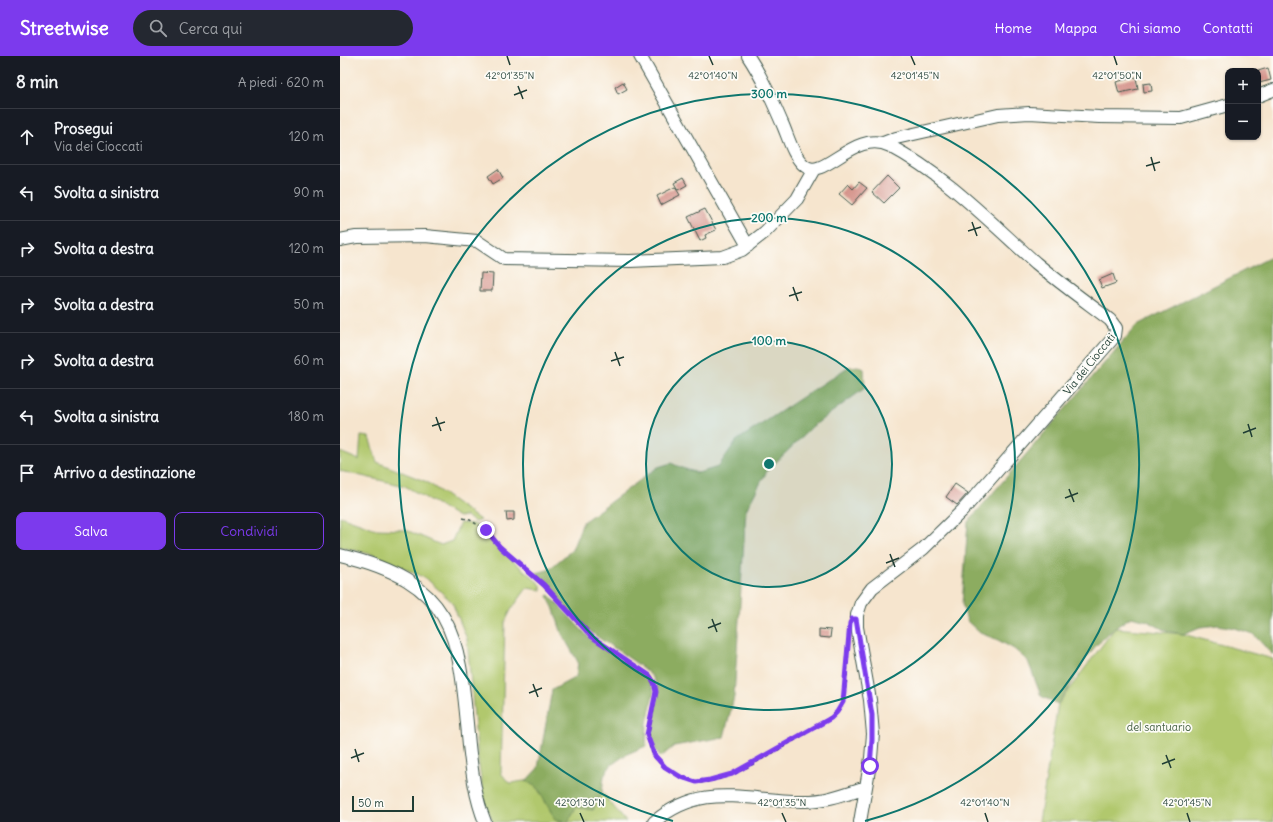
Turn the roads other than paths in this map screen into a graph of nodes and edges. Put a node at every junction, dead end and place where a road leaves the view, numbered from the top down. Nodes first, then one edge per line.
1 (640, 56) edge
2 (748, 56) edge
3 (1273, 90) edge
4 (1261, 95) edge
5 (1225, 106) edge
6 (883, 143) junction
7 (814, 169) junction
8 (340, 240) edge
9 (748, 246) junction
10 (340, 555) edge
11 (866, 787) junction
12 (485, 822) edge
13 (654, 822) edge
14 (860, 822) edge

1 - 9 street
2 - 7 street
3 - 4 street
5 - 6 street
6 - 7 street
6 - 11 street, Via dei Cioccati
7 - 9 street
8 - 9 street
10 - 12 street
11 - 13 street
11 - 14 street, Via dei Cioccati

